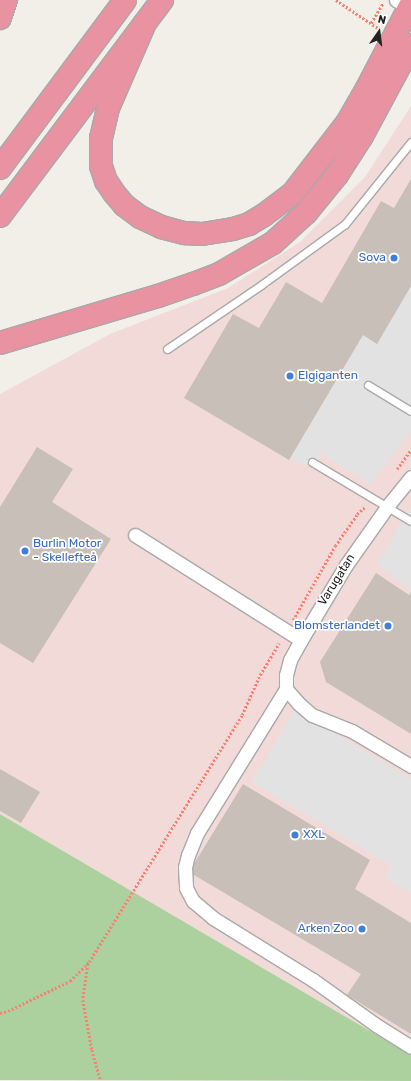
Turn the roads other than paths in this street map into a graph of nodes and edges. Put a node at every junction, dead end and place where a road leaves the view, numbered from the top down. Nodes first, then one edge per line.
1 (6, 0) edge
2 (124, 0) edge
3 (162, 0) edge
4 (407, 5) edge
5 (0, 18) edge
6 (145, 23) junction
7 (402, 41) edge
8 (411, 142) edge
9 (0, 168) edge
10 (0, 216) edge
11 (0, 343) edge
12 (167, 349) dead end
13 (368, 385) dead end
14 (411, 411) edge
15 (312, 462) dead end
16 (411, 477) edge
17 (387, 507) junction
18 (411, 521) edge
19 (135, 535) dead end
20 (301, 640) junction
21 (286, 689) junction
22 (411, 766) edge
23 (411, 1047) edge

1 - 5 highway
2 - 9 highway
3 - 6 highway
4 - 7 highway
6 - 7 highway
6 - 10 highway
7 - 11 highway
8 - 12 lane
13 - 14 lane
15 - 17 lane
16 - 17 street, Varugatan
17 - 18 lane
17 - 20 street, Varugatan
19 - 20 street
20 - 21 street, Varugatan
21 - 22 street
21 - 23 street

